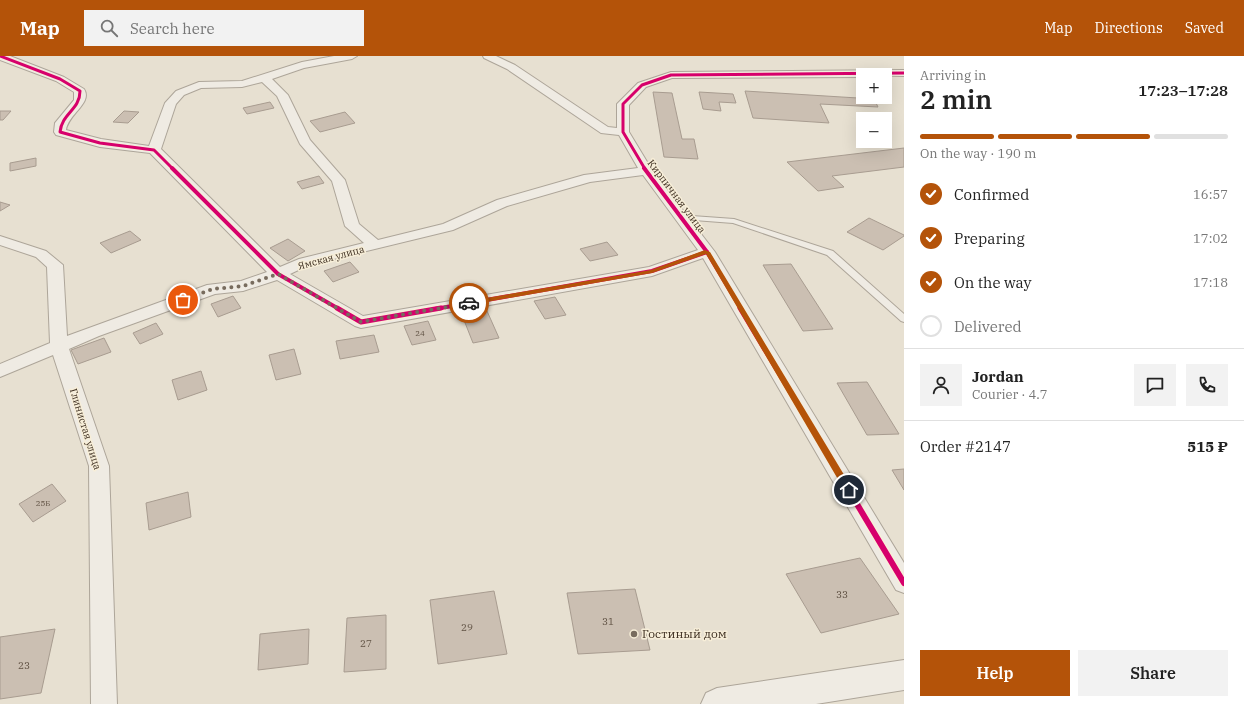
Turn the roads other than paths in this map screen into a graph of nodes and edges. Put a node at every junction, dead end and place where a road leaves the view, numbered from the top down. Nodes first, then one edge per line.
1 (0, 56) edge
2 (352, 56) edge
3 (488, 56) edge
4 (904, 73) edge
5 (264, 78) junction
6 (623, 132) junction
7 (154, 150) junction
8 (646, 171) junction
9 (681, 217) junction
10 (0, 240) edge
11 (375, 245) junction
12 (707, 252) junction
13 (278, 274) junction
14 (904, 319) edge
15 (59, 346) junction
16 (0, 371) edge
17 (904, 583) edge
18 (904, 675) edge
19 (104, 704) edge
20 (717, 704) edge

1 - 7 street
2 - 5 street
3 - 6 street
4 - 6 street
5 - 7 street
5 - 11 street
6 - 8 street, Кирпичная улица
7 - 13 street
8 - 9 street, Кирпичная улица
8 - 11 street, Ямская улица
9 - 12 street, Кирпичная улица
9 - 14 lane
10 - 15 street, Глинистая улица
11 - 13 street, Ямская улица
12 - 13 street
12 - 17 street, Кирпичная улица
13 - 15 street, Ямская улица
15 - 16 street, Ямская улица
15 - 19 street, Глинистая улица
18 - 20 street

